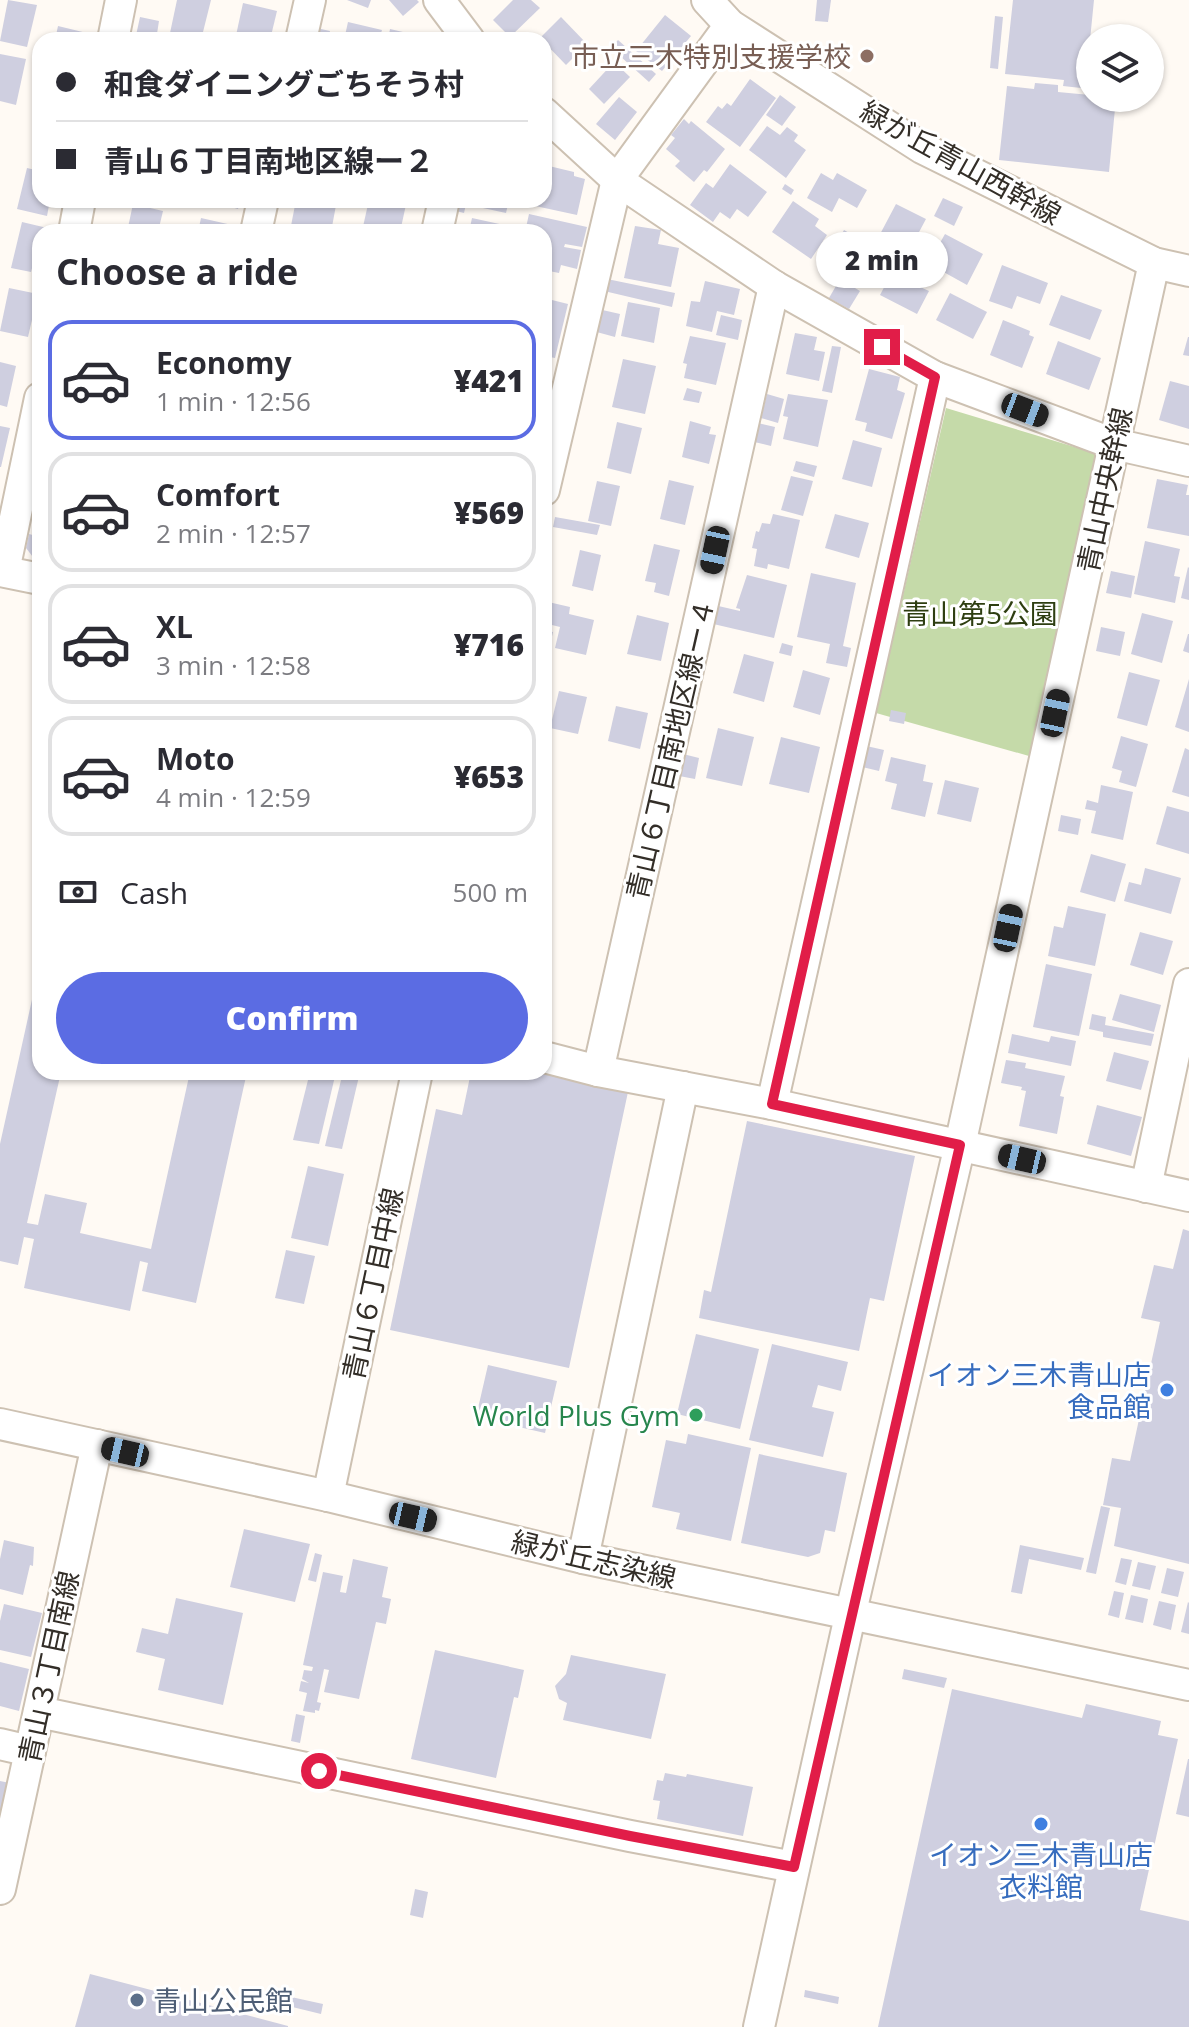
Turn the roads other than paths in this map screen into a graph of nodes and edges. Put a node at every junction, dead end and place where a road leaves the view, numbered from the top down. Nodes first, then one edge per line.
1 (121, 0) edge
2 (310, 0) edge
3 (439, 0) edge
4 (707, 0) edge
5 (730, 25) junction
6 (115, 32) edge
7 (303, 32) edge
8 (463, 32) edge
9 (552, 120) edge
10 (617, 180) junction
11 (1154, 263) junction
12 (1189, 271) edge
13 (774, 286) junction
14 (935, 377) junction
15 (32, 434) edge
16 (1114, 444) junction
17 (552, 456) edge
18 (1189, 461) edge
19 (2, 571) edge
20 (32, 577) edge
21 (1189, 984) edge
22 (552, 1059) edge
23 (598, 1071) junction
24 (415, 1080) edge
25 (683, 1087) junction
26 (772, 1104) junction
27 (960, 1145) junction
28 (1146, 1187) junction
29 (1189, 1196) edge
30 (0, 1424) edge
31 (97, 1445) junction
32 (328, 1496) junction
33 (583, 1558) junction
34 (850, 1616) junction
35 (1189, 1685) edge
36 (39, 1712) junction
37 (0, 1744) edge
38 (30, 1751) junction
39 (794, 1867) junction
40 (0, 1889) edge
41 (759, 2027) edge

1 - 6 street
2 - 7 street
3 - 8 street
4 - 5 street, 緑が丘青山西幹線
5 - 10 street
5 - 11 street, 緑が丘青山西幹線
9 - 10 street
10 - 13 street
10 - 17 street
11 - 12 street, 緑が丘青山西幹線
11 - 16 street, 青山中央幹線
13 - 14 street
13 - 23 street, 青山６丁目南地区線ー４
14 - 16 street
14 - 26 street
15 - 19 street
16 - 18 street
16 - 27 street, 青山中央幹線
19 - 20 street
21 - 28 street
22 - 23 street
23 - 25 street
24 - 32 street, 青山６丁目中線
25 - 26 street
25 - 33 street
26 - 27 street
27 - 28 street
27 - 34 street, 青山中央幹線
28 - 29 street
30 - 31 street, 緑が丘志染線
31 - 32 street, 緑が丘志染線
31 - 36 street, 青山３丁目南線
32 - 33 street, 緑が丘志染線
33 - 34 street, 緑が丘志染線
34 - 35 street, 緑が丘志染線
34 - 39 street, 青山中央幹線
36 - 38 street, 青山３丁目南線
36 - 39 street
37 - 38 street
38 - 40 street, 青山３丁目南線
39 - 41 street, 青山中央幹線

